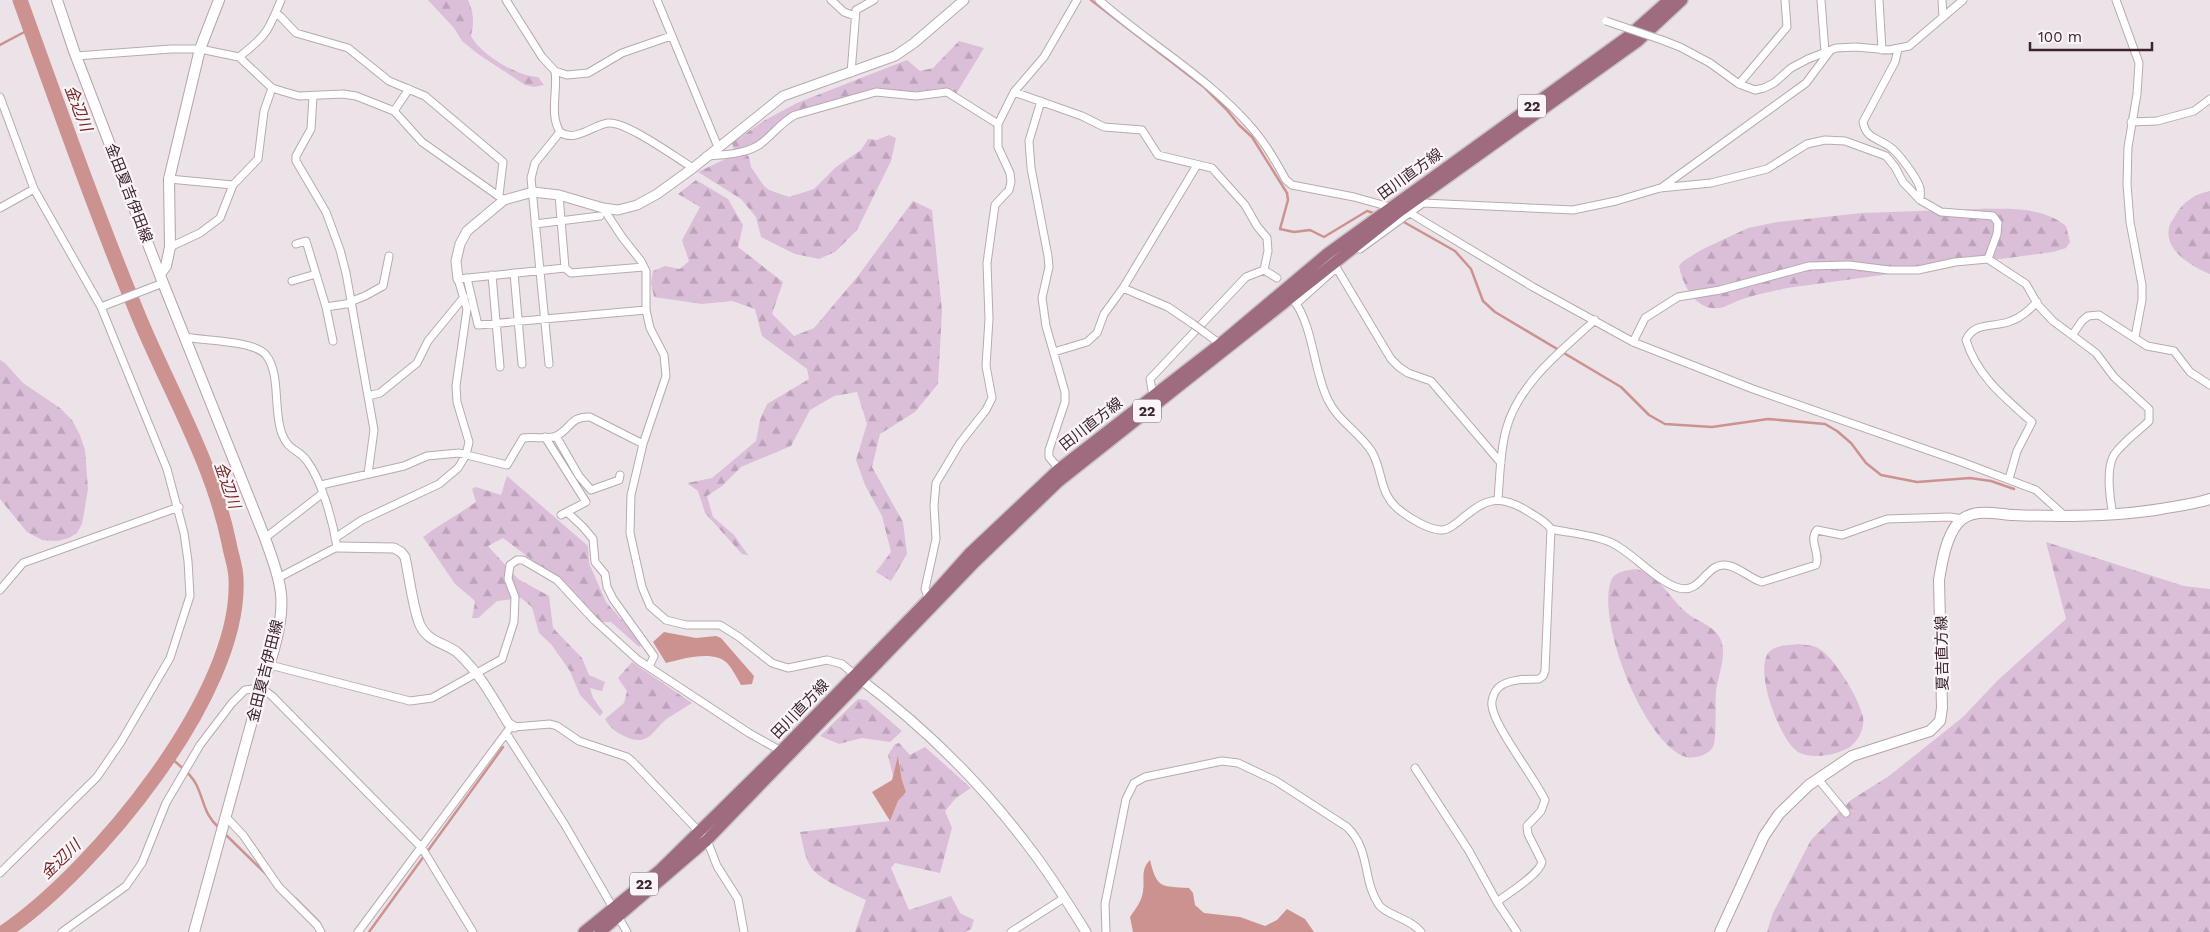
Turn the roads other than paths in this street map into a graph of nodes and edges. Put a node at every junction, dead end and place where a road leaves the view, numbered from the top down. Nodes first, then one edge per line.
1 (57, 0) edge
2 (219, 0) edge
3 (281, 0) edge
4 (506, 0) edge
5 (657, 0) edge
6 (831, 0) edge
7 (874, 0) edge
8 (964, 0) edge
9 (1077, 0) edge
10 (1099, 0) edge
11 (1669, 0) edge
12 (1682, 0) edge
13 (1785, 0) edge
14 (1821, 0) edge
15 (1880, 0) edge
16 (1942, 0) edge
17 (1963, 0) edge
18 (2116, 0) edge
19 (276, 13) junction
20 (855, 16) junction
21 (1943, 17) junction
22 (1606, 21) dead end
23 (671, 36) junction
24 (200, 49) junction
25 (1898, 49) junction
26 (1882, 50) junction
27 (1828, 51) junction
28 (76, 56) junction
29 (239, 57) junction
30 (555, 71) junction
31 (852, 73) junction
32 (1739, 84) junction
33 (272, 88) junction
34 (409, 89) junction
35 (1014, 92) junction
36 (312, 96) junction
37 (0, 97) edge
38 (2210, 99) edge
39 (1041, 101) junction
40 (394, 111) junction
41 (2131, 122) junction
42 (998, 124) junction
43 (560, 132) junction
44 (718, 148) junction
45 (706, 156) junction
46 (1196, 165) junction
47 (693, 168) junction
48 (169, 179) junction
49 (233, 185) junction
50 (1660, 188) junction
51 (34, 189) junction
52 (532, 192) junction
53 (560, 195) junction
54 (502, 197) junction
55 (1920, 200) junction
56 (1390, 207) junction
57 (0, 208) edge
58 (601, 212) junction
59 (1410, 213) junction
60 (560, 221) junction
61 (535, 224) junction
62 (296, 244) dead end
63 (170, 247) junction
64 (389, 256) dead end
65 (1988, 260) junction
66 (644, 267) junction
67 (1336, 267) junction
68 (565, 268) junction
69 (1264, 270) junction
70 (539, 271) junction
71 (514, 273) junction
72 (316, 274) junction
73 (492, 275) junction
74 (462, 278) junction
75 (1277, 278) dead end
76 (160, 281) junction
77 (292, 281) dead end
78 (1123, 288) junction
79 (464, 297) junction
80 (352, 302) junction
81 (2037, 302) junction
82 (101, 307) junction
83 (326, 307) junction
84 (646, 310) junction
85 (545, 320) junction
86 (1595, 320) junction
87 (519, 322) junction
88 (496, 324) junction
89 (2074, 334) junction
90 (185, 337) junction
91 (2135, 337) junction
92 (333, 341) dead end
93 (1633, 342) junction
94 (1220, 344) junction
95 (1054, 352) junction
96 (522, 364) dead end
97 (549, 364) dead end
98 (500, 367) dead end
99 (2210, 385) edge
100 (1153, 395) junction
101 (368, 396) junction
102 (556, 436) junction
103 (545, 437) junction
104 (643, 444) junction
105 (466, 455) junction
106 (1501, 463) junction
107 (1058, 469) junction
108 (368, 474) junction
109 (620, 475) dead end
110 (2009, 479) junction
111 (322, 489) junction
112 (1498, 499) junction
113 (2210, 499) edge
114 (178, 507) junction
115 (2112, 515) junction
116 (2066, 518) junction
117 (1963, 519) junction
118 (1551, 529) junction
119 (265, 538) junction
120 (336, 543) junction
121 (278, 578) junction
122 (0, 590) edge
123 (929, 599) junction
124 (270, 665) junction
125 (649, 667) junction
126 (478, 673) junction
127 (858, 677) junction
128 (261, 688) junction
129 (511, 729) junction
130 (781, 751) junction
131 (1416, 768) dead end
132 (1818, 779) junction
133 (1846, 813) dead end
134 (227, 818) junction
135 (703, 836) junction
136 (422, 848) junction
137 (0, 873) edge
138 (1064, 898) junction
139 (1496, 902) junction
140 (616, 914) junction
141 (62, 932) edge
142 (194, 932) edge
143 (321, 932) edge
144 (358, 932) edge
145 (473, 932) edge
146 (584, 932) edge
147 (600, 932) edge
148 (627, 932) edge
149 (744, 932) edge
150 (1011, 932) edge
151 (1086, 932) edge
152 (1106, 932) edge
153 (1421, 932) edge
154 (1517, 932) edge
155 (1720, 932) edge

1 - 28 main road, 金田夏吉伊田線
2 - 24 main road, 金田夏吉伊田線
3 - 19 street
4 - 30 street
5 - 23 street
6 - 20 street
7 - 20 street
8 - 31 street
9 - 35 street
10 - 56 street
11 - 56 main road, 田川直方線 / 22
12 - 127 main road, 田川直方線 / 22
13 - 32 street
14 - 27 street
15 - 26 street
16 - 21 street
17 - 21 street
18 - 41 street
19 - 29 street
19 - 34 street
20 - 31 street
21 - 25 street
22 - 32 street, bridge
23 - 30 street
23 - 44 street
24 - 28 street
24 - 29 street
24 - 48 main road, 金田夏吉伊田線
25 - 26 street
25 - 55 street
26 - 27 street
27 - 32 street
27 - 50 street
28 - 76 main road, 金田夏吉伊田線
29 - 33 street
30 - 43 street
31 - 44 street
33 - 36 street
33 - 49 street
34 - 40 street
34 - 54 street
35 - 39 street
35 - 42 street
36 - 40 street
36 - 80 street
37 - 51 street
38 - 41 street
39 - 46 street
39 - 95 street
40 - 54 street
41 - 91 street
42 - 45 street
42 - 123 street
43 - 47 street
43 - 52 street
44 - 45 street
45 - 47 street
46 - 69 street
46 - 78 street
47 - 58 street
48 - 49 street
48 - 63 main road, 金田夏吉伊田線
49 - 63 street
50 - 55 street
50 - 59 street
51 - 57 street
51 - 82 street
52 - 53 street
52 - 54 street
52 - 61 street
53 - 58 street
53 - 60 street
54 - 74 street
55 - 65 street
56 - 94 main road, 田川直方線 / 22
58 - 60 street
58 - 66 street
59 - 67 street
59 - 86 street
60 - 61 street
60 - 68 street
61 - 70 street
62 - 72 street
63 - 76 main road, 金田夏吉伊田線
64 - 80 street
65 - 81 street
65 - 93 street
66 - 68 street
66 - 84 street
67 - 106 street
67 - 112 street
68 - 70 street
69 - 75 street
69 - 100 street
70 - 71 street
70 - 85 street
71 - 73 street
71 - 87 street
72 - 77 street
72 - 83 street
73 - 74 street
73 - 88 street
74 - 79 street
74 - 88 street
76 - 82 street
76 - 90 main road, 金田夏吉伊田線
78 - 94 street, bridge
78 - 95 street
79 - 101 street
79 - 105 street
80 - 83 street
80 - 101 street
81 - 89 street
81 - 110 street
82 - 114 street
83 - 92 street
84 - 85 street
84 - 104 street
85 - 87 street
85 - 97 street
86 - 93 street
86 - 106 street
87 - 88 street
87 - 96 street
88 - 98 street
89 - 91 street
89 - 115 street
90 - 111 street
90 - 119 main road, 金田夏吉伊田線
91 - 99 street
93 - 110 street
94 - 100 main road, 田川直方線 / 22
95 - 107 street
100 - 107 main road, 田川直方線 / 22
101 - 108 street
102 - 103 street
102 - 104 street
102 - 109 street
103 - 105 street
103 - 125 street
104 - 127 street
105 - 108 street
105 - 120 street
106 - 112 street
107 - 123 main road, 田川直方線 / 22
108 - 111 street
110 - 116 street
111 - 119 street
111 - 120 street
112 - 118 street
113 - 115 main road
114 - 122 street
114 - 137 street
115 - 116 main road
116 - 117 main road
117 - 118 street
117 - 132 main road, 夏吉直方線
118 - 139 street
119 - 121 main road, 金田夏吉伊田線
120 - 121 street
120 - 126 street
121 - 124 main road, 金田夏吉伊田線
123 - 127 main road, 田川直方線 / 22
124 - 126 street
124 - 128 main road, 金田夏吉伊田線
125 - 126 street
125 - 130 street
126 - 129 street
127 - 130 main road, 田川直方線 / 22
127 - 135 main road, 田川直方線 / 22
127 - 138 street
128 - 134 main road, 金田夏吉伊田線
128 - 136 street
128 - 141 street
129 - 135 street
129 - 136 street
129 - 140 street
130 - 135 main road, 田川直方線 / 22
131 - 139 street
132 - 133 street
132 - 155 main road, 夏吉直方線
134 - 142 main road, 金田夏吉伊田線
134 - 143 street
135 - 140 main road, 田川直方線 / 22
135 - 149 street
136 - 144 street
136 - 145 street
138 - 150 street
138 - 151 street
139 - 154 street
140 - 146 main road, 田川直方線 / 22
140 - 147 main road, 田川直方線 / 22
140 - 148 street
152 - 153 street

